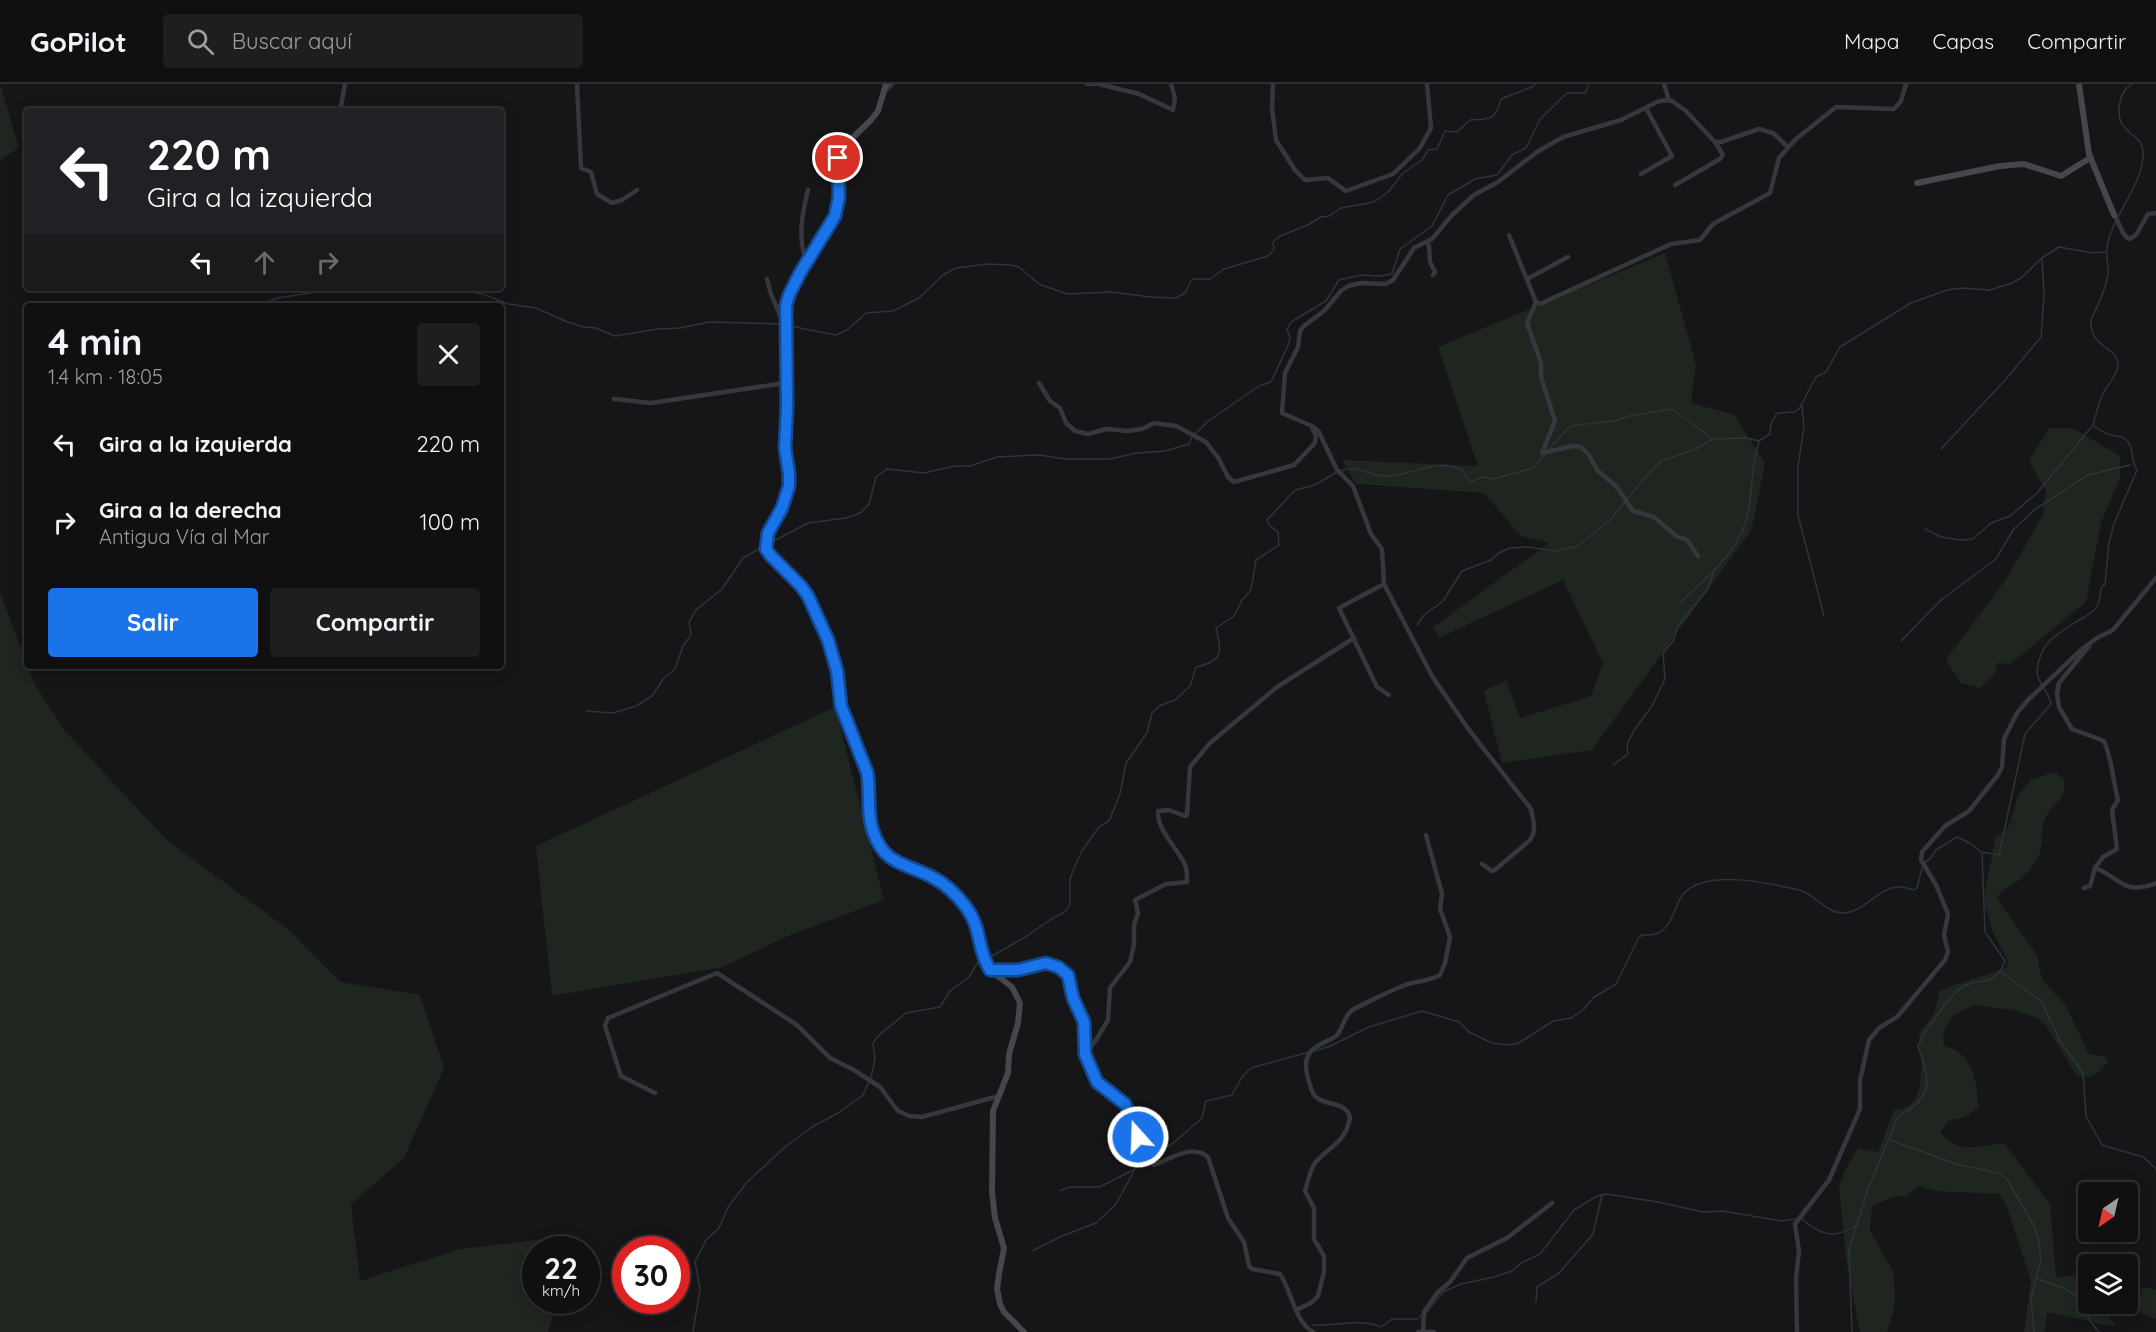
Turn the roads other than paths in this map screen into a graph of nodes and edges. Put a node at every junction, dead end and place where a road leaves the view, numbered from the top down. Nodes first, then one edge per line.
1 (345, 84) edge
2 (577, 84) edge
3 (892, 84) edge
4 (1087, 84) edge
5 (1097, 84) edge
6 (1171, 84) edge
7 (1273, 84) edge
8 (1427, 84) edge
9 (1664, 84) edge
10 (1906, 84) edge
11 (2079, 84) edge
12 (885, 87) edge
13 (1669, 100) junction
14 (340, 108) edge
15 (1646, 108) junction
16 (1715, 142) junction
17 (1788, 147) junction
18 (2090, 158) junction
19 (1641, 174) dead end
20 (1917, 183) dead end
21 (1675, 185) dead end
22 (636, 190) dead end
23 (808, 190) dead end
24 (2156, 213) edge
25 (2116, 218) joint
26 (1509, 235) dead end
27 (1426, 242) junction
28 (1568, 257) dead end
29 (807, 263) junction
30 (1433, 275) dead end
31 (767, 279) dead end
32 (1528, 281) junction
33 (1536, 302) junction
34 (785, 328) junction
35 (785, 383) junction
36 (1039, 383) dead end
37 (614, 399) dead end
38 (1311, 426) junction
39 (1698, 556) dead end
40 (2156, 578) edge
41 (1384, 584) junction
42 (1354, 638) junction
43 (2092, 642) junction
44 (1389, 695) dead end
45 (1426, 835) dead end
46 (1482, 864) dead end
47 (2095, 868) junction
48 (2156, 883) edge
49 (2084, 888) dead end
50 (990, 970) junction
51 (1085, 1054) junction
52 (655, 1093) dead end
53 (999, 1096) junction
54 (1552, 1203) dead end
55 (1296, 1310) junction
56 (1420, 1331) edge
57 (1024, 1332) edge
58 (1313, 1332) edge
59 (1434, 1332) edge
60 (1797, 1332) edge

1 - 14 street
2 - 22 street
3 - 12 street
4 - 5 street
5 - 6 street
7 - 8 street
9 - 13 street
10 - 17 street
11 - 18 main road
12 - 29 main road
13 - 15 street
13 - 16 street
15 - 19 street
15 - 27 street
16 - 17 street
16 - 21 street
17 - 33 street
18 - 20 main road
18 - 25 main road
23 - 29 street
24 - 25 street
26 - 32 street
27 - 30 street
27 - 38 street
28 - 32 street
29 - 34 main road
31 - 34 street
32 - 33 street
33 - 39 street
34 - 35 main road
35 - 37 street
35 - 50 main road
36 - 38 street
38 - 41 street
40 - 43 street
41 - 42 street
41 - 46 street
42 - 44 street
42 - 51 street
43 - 47 street
43 - 60 street
45 - 55 street
47 - 48 street
47 - 49 street
50 - 51 street
50 - 53 main road
51 - 55 street
52 - 53 street
53 - 57 main road
54 - 56 street
55 - 58 street
56 - 59 street

